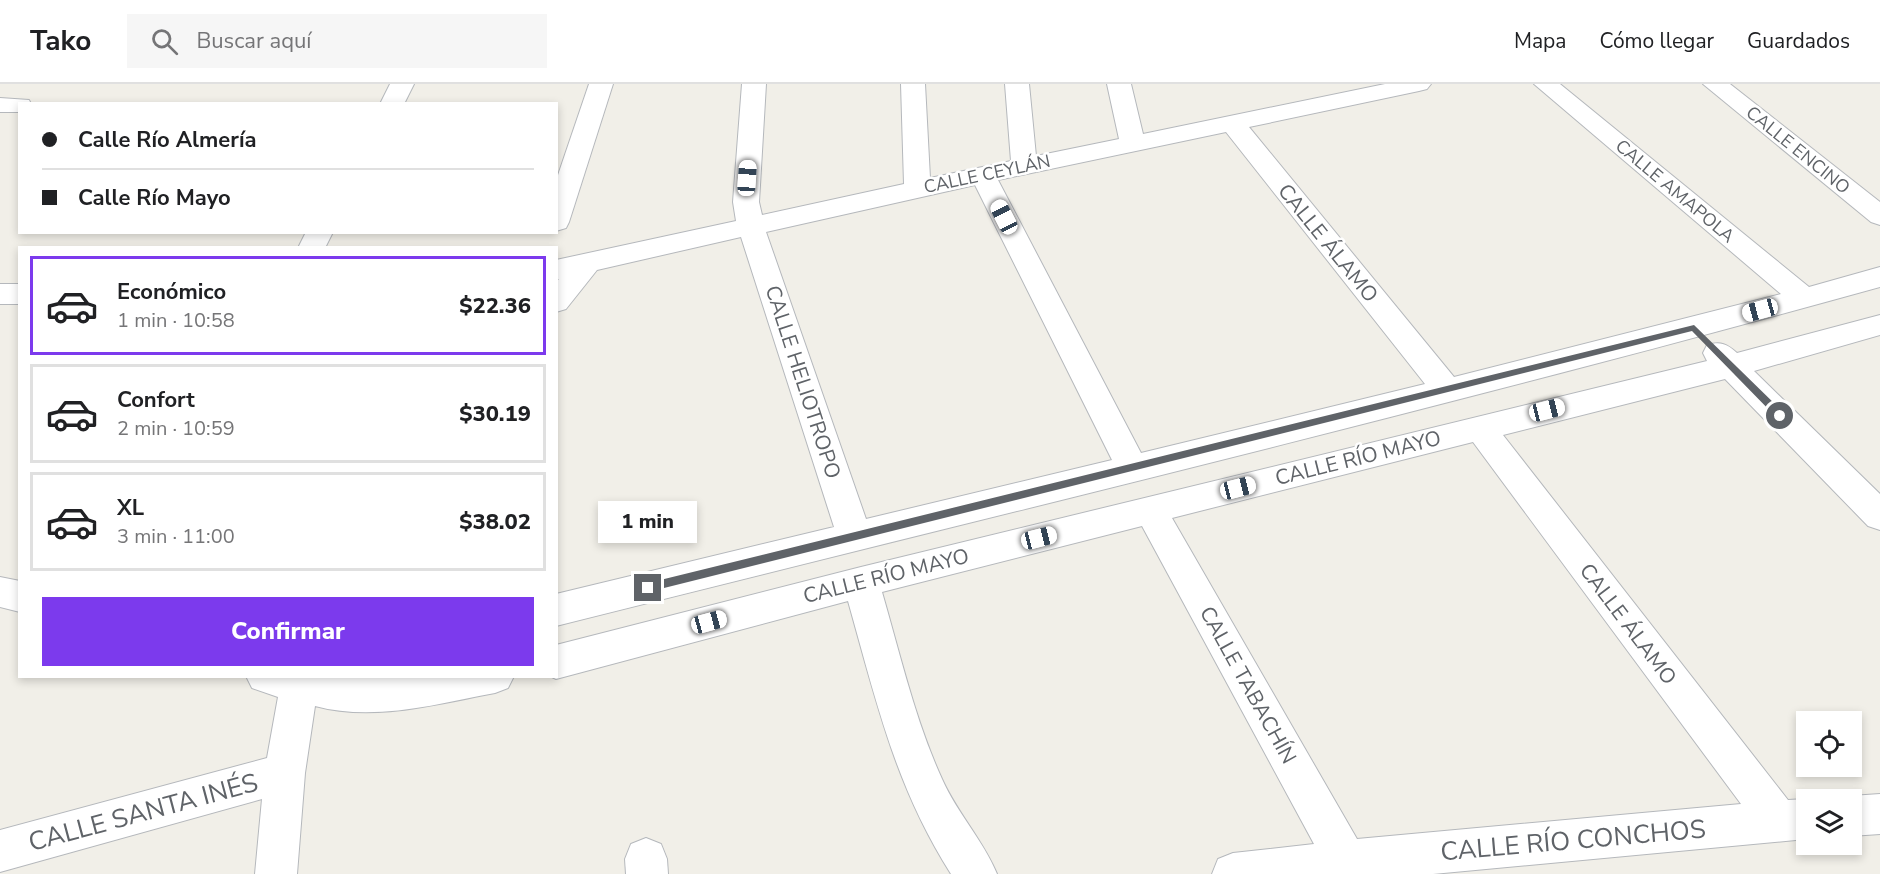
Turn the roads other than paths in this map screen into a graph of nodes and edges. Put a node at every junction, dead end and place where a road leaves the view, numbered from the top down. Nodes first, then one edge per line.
1 (402, 84) edge
2 (601, 84) edge
3 (754, 84) edge
4 (914, 84) edge
5 (1017, 84) edge
6 (1119, 84) edge
7 (1419, 84) edge
8 (1546, 84) edge
9 (1715, 84) edge
10 (393, 102) edge
11 (0, 105) edge
12 (18, 105) edge
13 (1233, 124) junction
14 (1133, 144) junction
15 (1023, 167) junction
16 (983, 176) junction
17 (917, 189) junction
18 (558, 216) edge
19 (1880, 216) edge
20 (751, 226) junction
21 (587, 264) junction
22 (558, 270) edge
23 (1880, 277) edge
24 (0, 294) edge
25 (18, 294) edge
26 (1803, 297) junction
27 (558, 300) edge
28 (1880, 325) edge
29 (1694, 328) junction
30 (1731, 366) junction
31 (1447, 390) junction
32 (1479, 427) junction
33 (1132, 467) junction
34 (1150, 510) junction
35 (1880, 516) edge
36 (855, 538) junction
37 (861, 582) junction
38 (0, 592) edge
39 (18, 596) edge
40 (558, 610) edge
41 (558, 661) edge
42 (484, 678) edge
43 (287, 679) edge
44 (285, 773) junction
45 (1880, 814) edge
46 (1862, 815) edge
47 (1792, 820) edge
48 (0, 851) edge
49 (1350, 867) edge
50 (276, 874) edge
51 (976, 874) edge
52 (1233, 874) edge

1 - 10 street
2 - 18 street
3 - 20 street, CALLE HELIOTROPO
4 - 17 street
5 - 15 street
6 - 14 street
7 - 13 street, CALLE CEYLÁN
8 - 26 street, CALLE AMAPOLA
9 - 19 street, CALLE ENCINO
11 - 12 street
13 - 14 street, CALLE CEYLÁN
13 - 31 street, CALLE ÁLAMO
14 - 15 street, CALLE CEYLÁN
15 - 16 street, CALLE CEYLÁN
16 - 17 street, CALLE CEYLÁN
16 - 33 street
17 - 20 street, CALLE CEYLÁN
20 - 21 street, CALLE CEYLÁN
20 - 36 street, CALLE HELIOTROPO
21 - 22 street, CALLE CEYLÁN
21 - 27 street
23 - 26 street
24 - 25 street
26 - 29 street
28 - 30 street, CALLE RÍO MAYO
29 - 30 street
29 - 31 street
30 - 32 street, CALLE RÍO MAYO
30 - 35 street
31 - 33 street
32 - 34 street, CALLE RÍO MAYO
32 - 47 street, CALLE ÁLAMO
33 - 36 street
34 - 37 street, CALLE RÍO MAYO
34 - 49 street, CALLE TABACHÍN
36 - 40 street
37 - 41 street, CALLE RÍO MAYO
37 - 51 street
38 - 39 street
42 - 43 street
43 - 44 street
44 - 48 street, CALLE SANTA INÉS
44 - 50 street
45 - 46 street
47 - 49 street, CALLE RÍO CONCHOS
49 - 52 street, CALLE RÍO CONCHOS

